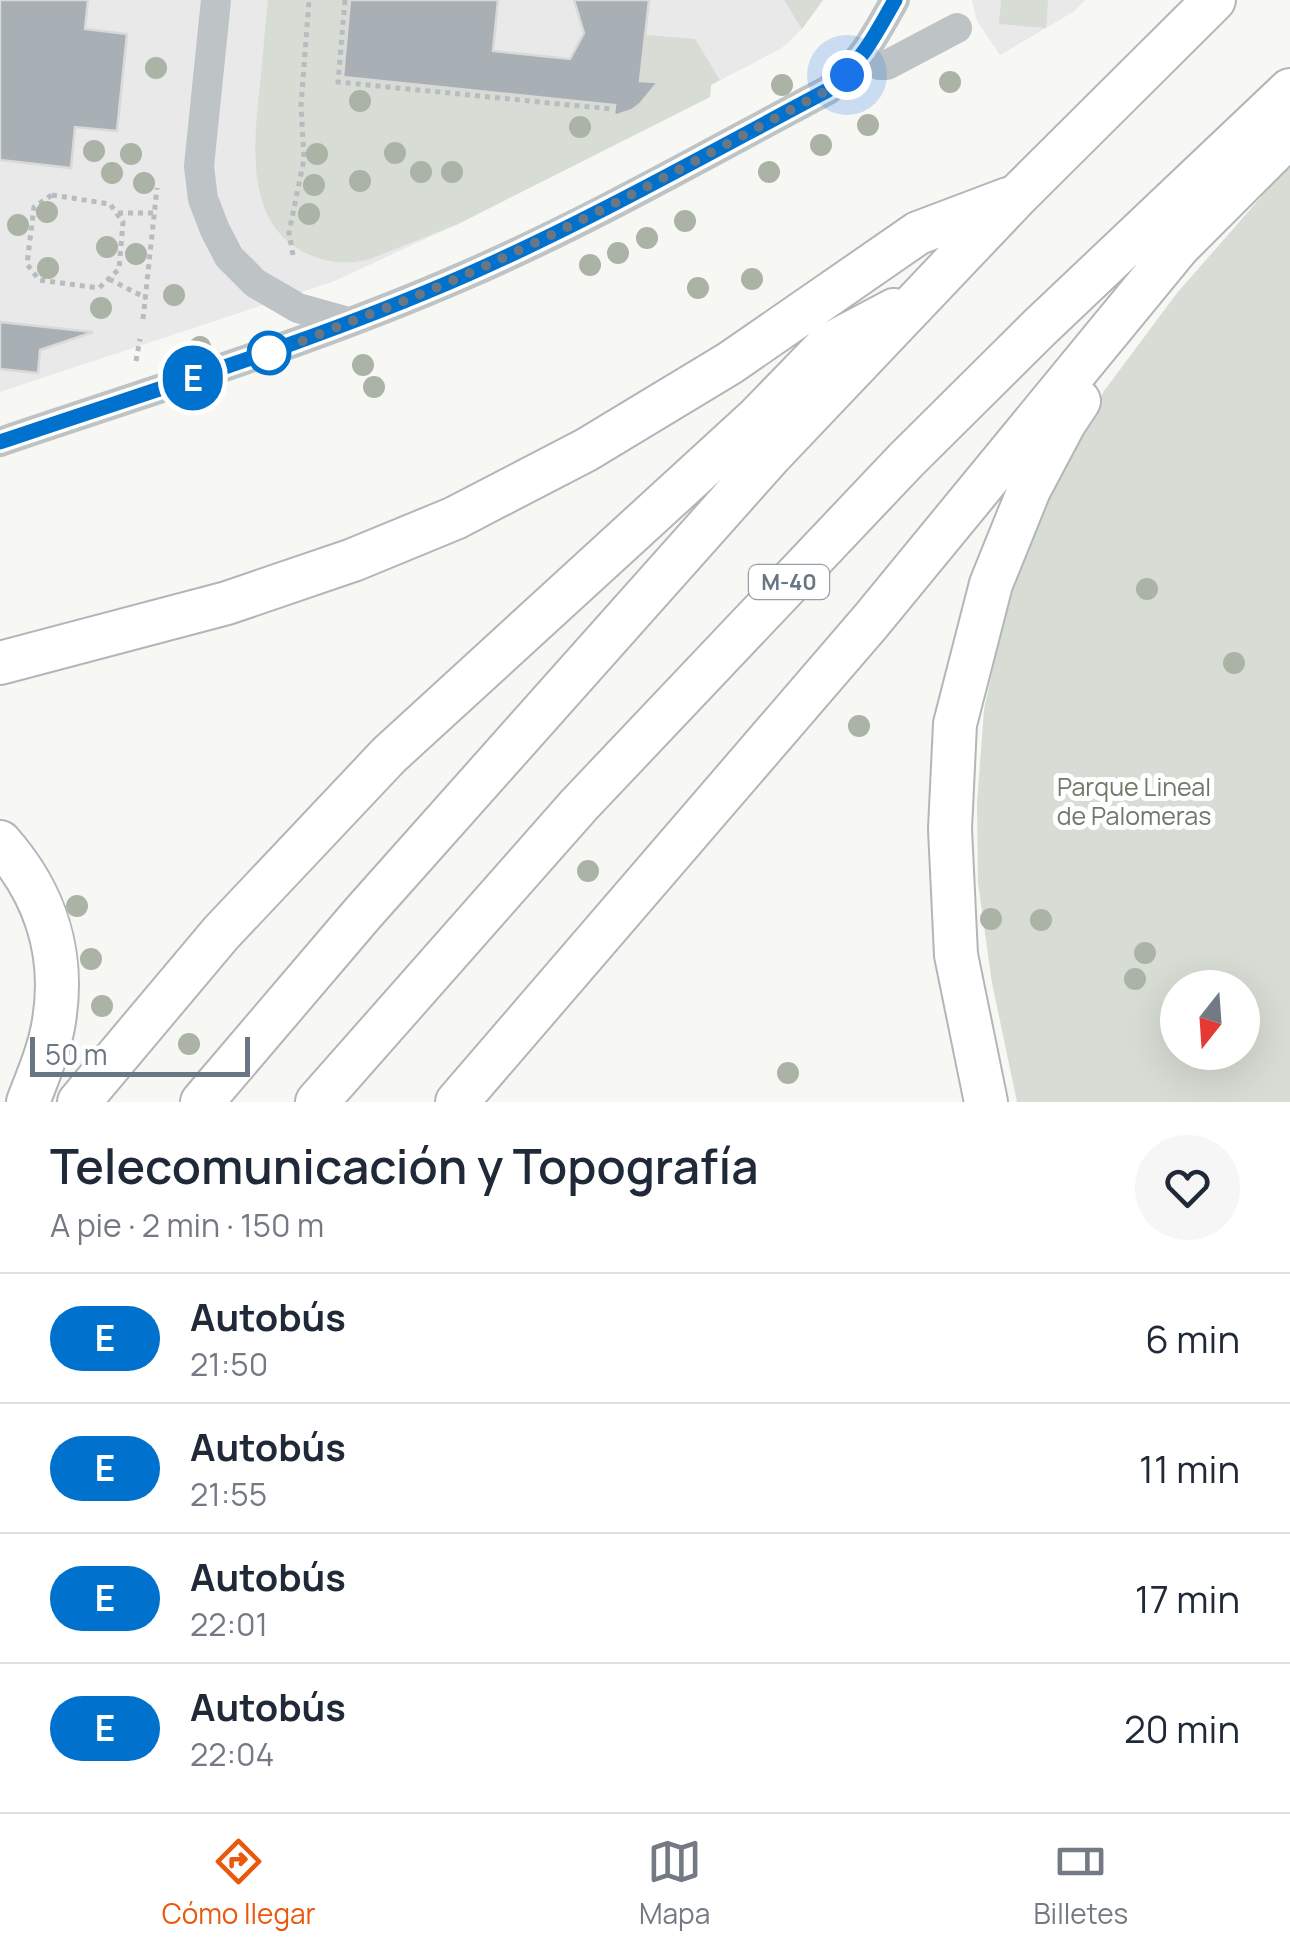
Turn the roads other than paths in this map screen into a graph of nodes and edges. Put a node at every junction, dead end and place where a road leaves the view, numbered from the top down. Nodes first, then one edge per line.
1 (216, 0) edge
2 (894, 0) edge
3 (1214, 0) edge
4 (957, 28) dead end
5 (864, 55) junction
6 (1290, 90) edge
7 (1290, 135) edge
8 (1018, 195) junction
9 (1179, 246) junction
10 (925, 293) junction
11 (348, 322) junction
12 (0, 442) edge
13 (0, 663) edge
14 (0, 842) edge
15 (28, 1102) edge
16 (79, 1102) edge
17 (202, 1102) edge
18 (317, 1102) edge
19 (457, 1102) edge
20 (986, 1102) edge

1 - 11 street
2 - 5 street
3 - 8 highway
4 - 5 street
5 - 11 street
6 - 18 highway, M-40
7 - 9 highway
8 - 10 highway
8 - 13 highway
9 - 19 highway
9 - 20 highway
10 - 16 highway
10 - 17 highway
11 - 12 street
14 - 15 highway

